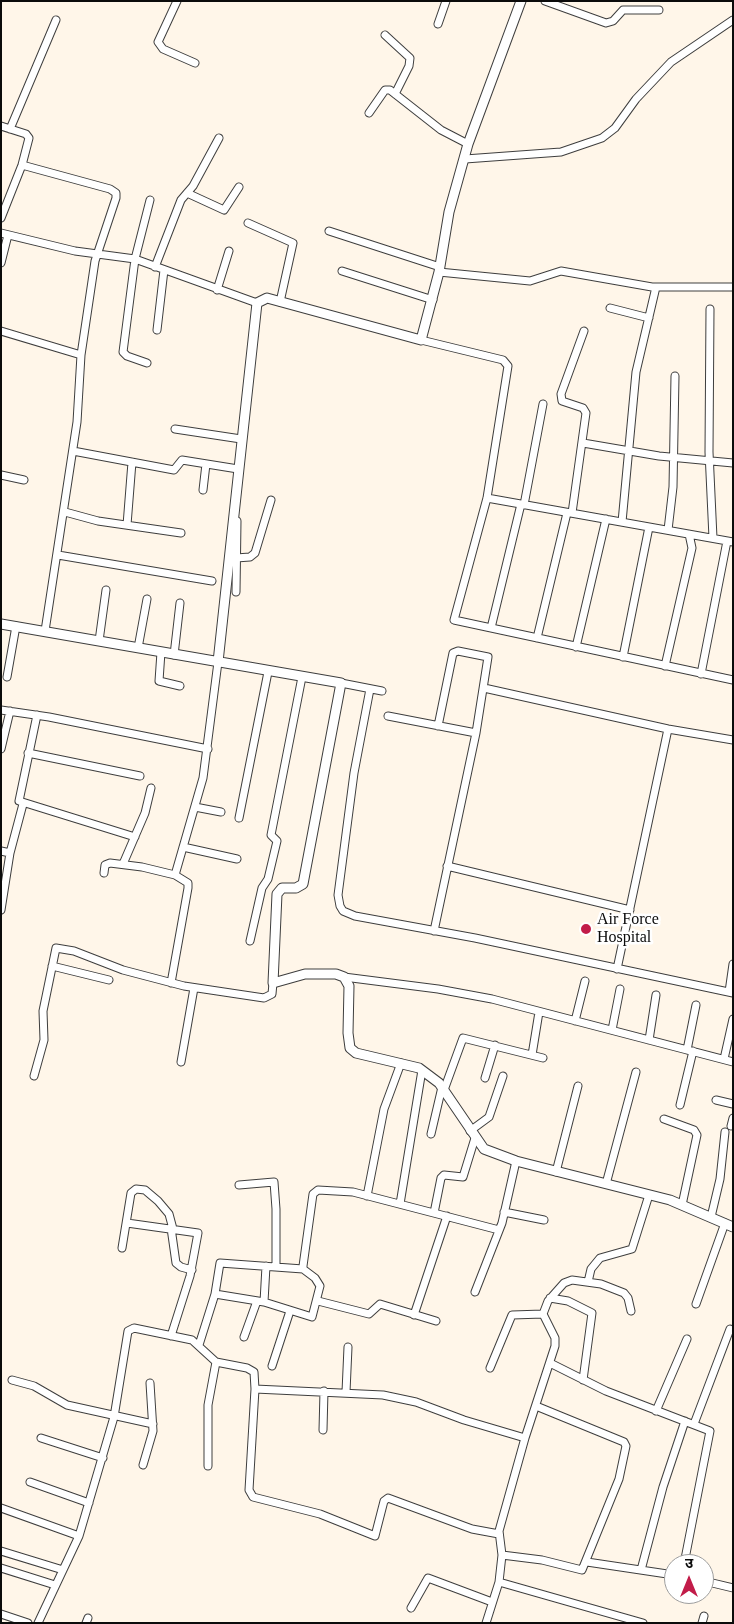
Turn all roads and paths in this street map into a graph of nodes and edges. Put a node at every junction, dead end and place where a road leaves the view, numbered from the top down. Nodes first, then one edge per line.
1 (176, 1) edge
2 (446, 1) edge
3 (521, 1) edge
4 (546, 1) edge
5 (659, 10) dead end
6 (56, 20) dead end
7 (733, 20) edge
8 (438, 24) dead end
9 (385, 35) dead end
10 (194, 63) dead end
11 (395, 94) junction
12 (369, 113) dead end
13 (1, 126) edge
14 (10, 129) junction
15 (219, 138) dead end
16 (468, 144) junction
17 (465, 159) junction
18 (22, 165) junction
19 (239, 187) dead end
20 (187, 193) junction
21 (150, 200) dead end
22 (1, 218) edge
23 (248, 223) dead end
24 (329, 231) dead end
25 (5, 234) edge
26 (229, 251) dead end
27 (98, 256) junction
28 (134, 259) junction
29 (1, 263) edge
30 (155, 267) junction
31 (164, 270) junction
32 (440, 270) junction
33 (342, 271) dead end
34 (656, 287) junction
35 (733, 287) edge
36 (218, 290) junction
37 (433, 300) junction
38 (280, 302) junction
39 (257, 304) junction
40 (610, 308) dead end
41 (710, 309) dead end
42 (649, 318) junction
43 (156, 330) dead end
44 (1, 331) edge
45 (584, 331) dead end
46 (421, 340) junction
47 (81, 355) junction
48 (147, 363) dead end
49 (675, 376) dead end
50 (543, 404) dead end
51 (175, 429) dead end
52 (241, 439) junction
53 (583, 443) junction
54 (628, 450) junction
55 (73, 452) junction
56 (673, 458) junction
57 (710, 461) junction
58 (132, 462) junction
59 (733, 463) edge
60 (206, 464) junction
61 (238, 469) junction
62 (1, 475) edge
63 (24, 480) dead end
64 (203, 490) dead end
65 (487, 498) junction
66 (270, 500) dead end
67 (522, 505) junction
68 (64, 512) junction
69 (237, 513) dead end
70 (569, 513) junction
71 (606, 519) junction
72 (622, 522) junction
73 (127, 525) junction
74 (649, 527) junction
75 (668, 530) junction
76 (181, 533) dead end
77 (689, 534) junction
78 (713, 538) junction
79 (730, 541) edge
80 (58, 554) junction
81 (236, 558) junction
82 (212, 581) dead end
83 (106, 590) dead end
84 (236, 592) dead end
85 (147, 599) dead end
86 (180, 603) dead end
87 (1, 624) edge
88 (16, 626) junction
89 (491, 628) junction
90 (45, 631) junction
91 (537, 638) junction
92 (99, 641) junction
93 (576, 647) junction
94 (138, 648) junction
95 (161, 652) junction
96 (174, 654) junction
97 (623, 657) junction
98 (218, 662) junction
99 (665, 666) junction
100 (268, 672) junction
101 (701, 674) junction
102 (7, 677) dead end
103 (302, 677) junction
104 (733, 680) edge
105 (341, 683) junction
106 (180, 686) dead end
107 (484, 688) junction
108 (370, 689) junction
109 (382, 691) dead end
110 (1, 710) edge
111 (10, 711) junction
112 (37, 715) junction
113 (388, 716) dead end
114 (438, 726) junction
115 (668, 729) junction
116 (476, 733) junction
117 (733, 740) edge
118 (1, 749) edge
119 (208, 749) junction
120 (28, 752) junction
121 (140, 776) dead end
122 (151, 788) dead end
123 (23, 804) junction
124 (195, 807) junction
125 (221, 812) dead end
126 (239, 818) dead end
127 (136, 837) junction
128 (182, 847) junction
129 (1, 851) edge
130 (10, 853) junction
131 (237, 859) dead end
132 (123, 864) junction
133 (448, 866) junction
134 (104, 873) dead end
135 (174, 875) junction
136 (1, 910) edge
137 (630, 910) junction
138 (434, 931) junction
139 (250, 941) dead end
140 (733, 964) edge
141 (52, 966) junction
142 (617, 969) junction
143 (344, 978) junction
144 (108, 980) dead end
145 (585, 981) dead end
146 (171, 983) junction
147 (274, 983) junction
148 (194, 988) junction
149 (620, 989) dead end
150 (731, 993) edge
151 (656, 995) dead end
152 (696, 1005) dead end
153 (539, 1012) junction
154 (733, 1019) edge
155 (575, 1021) junction
156 (612, 1030) junction
157 (649, 1040) junction
158 (495, 1045) junction
159 (690, 1051) junction
160 (532, 1055) junction
161 (543, 1058) dead end
162 (724, 1059) junction
163 (181, 1062) dead end
164 (733, 1062) edge
165 (401, 1063) junction
166 (422, 1070) junction
167 (636, 1072) dead end
168 (34, 1076) dead end
169 (504, 1076) dead end
170 (485, 1078) dead end
171 (578, 1086) dead end
172 (443, 1089) junction
173 (716, 1100) dead end
174 (733, 1104) edge
175 (680, 1105) dead end
176 (733, 1118) edge
177 (664, 1119) dead end
178 (731, 1126) dead end
179 (725, 1132) dead end
180 (431, 1134) dead end
181 (473, 1134) junction
182 (516, 1161) junction
183 (556, 1172) junction
184 (606, 1184) junction
185 (238, 1185) dead end
186 (649, 1195) junction
187 (367, 1196) junction
188 (400, 1204) junction
189 (682, 1205) junction
190 (434, 1212) junction
191 (504, 1212) junction
192 (447, 1216) junction
193 (711, 1217) junction
194 (544, 1220) dead end
195 (127, 1223) junction
196 (729, 1225) edge
197 (172, 1229) junction
198 (499, 1230) junction
199 (122, 1248) dead end
200 (266, 1266) junction
201 (276, 1267) junction
202 (303, 1269) junction
203 (192, 1270) junction
204 (588, 1282) junction
205 (475, 1292) dead end
206 (215, 1294) junction
207 (550, 1298) junction
208 (261, 1301) junction
209 (318, 1301) junction
210 (696, 1304) dead end
211 (290, 1311) junction
212 (631, 1311) dead end
213 (414, 1314) junction
214 (543, 1314) junction
215 (436, 1321) dead end
216 (730, 1329) dead end
217 (171, 1336) junction
218 (244, 1337) dead end
219 (687, 1339) dead end
220 (199, 1345) junction
221 (348, 1347) dead end
222 (216, 1362) junction
223 (550, 1363) junction
224 (272, 1366) dead end
225 (490, 1368) dead end
226 (12, 1380) dead end
227 (584, 1380) junction
228 (150, 1384) dead end
229 (255, 1389) junction
230 (324, 1391) junction
231 (346, 1392) junction
232 (536, 1406) junction
233 (656, 1411) junction
234 (114, 1417) junction
235 (685, 1421) junction
236 (153, 1424) junction
237 (694, 1424) junction
238 (323, 1430) dead end
239 (41, 1438) dead end
240 (526, 1438) junction
241 (103, 1458) junction
242 (143, 1465) dead end
243 (208, 1466) dead end
244 (30, 1482) dead end
245 (89, 1503) junction
246 (1, 1508) edge
247 (499, 1534) junction
248 (78, 1536) junction
249 (1, 1551) edge
250 (502, 1554) junction
251 (686, 1554) edge
252 (587, 1562) junction
253 (1, 1568) edge
254 (62, 1570) junction
255 (641, 1570) junction
256 (664, 1573) edge
257 (499, 1582) junction
258 (714, 1583) edge
259 (55, 1585) junction
260 (733, 1588) edge
261 (492, 1602) junction
262 (411, 1608) dead end
263 (1, 1614) edge
264 (22, 1622) edge
265 (38, 1623) edge
266 (486, 1623) edge
267 (643, 1623) edge

1 - 10 street
2 - 8 street
3 - 16 street
4 - 5 street
6 - 14 street
7 - 17 street
9 - 11 street
11 - 12 street
11 - 16 street
13 - 14 street
14 - 18 street
15 - 20 street
16 - 17 street
17 - 32 street
18 - 22 street
18 - 27 street
19 - 20 street
20 - 30 street
21 - 28 street
23 - 38 street
24 - 32 street
25 - 27 street
25 - 29 street
26 - 36 street
27 - 28 street
27 - 47 street
28 - 30 street
28 - 48 street
30 - 31 street
31 - 36 street
31 - 43 street
32 - 34 street
32 - 37 street
33 - 37 street
34 - 35 street
34 - 42 street
36 - 39 street
37 - 46 street
38 - 39 street
38 - 46 street
39 - 52 street
40 - 42 street
41 - 57 street
42 - 54 street
44 - 47 street
45 - 53 street
46 - 65 street
47 - 55 street
49 - 56 street
50 - 67 street
51 - 52 street
52 - 61 street
53 - 54 street
53 - 70 street
54 - 56 street
54 - 72 street
55 - 58 street
55 - 68 street
56 - 57 street
56 - 75 street
57 - 59 street
57 - 78 street
58 - 60 street
58 - 73 street
60 - 61 street
60 - 64 street
61 - 98 street
62 - 63 street
65 - 67 street
65 - 89 street
66 - 81 street
67 - 70 street
67 - 89 street
68 - 73 street
68 - 80 street
69 - 81 street
70 - 71 street
70 - 91 street
71 - 72 street
71 - 93 street
72 - 74 street
73 - 76 street
74 - 75 street
74 - 97 street
75 - 77 street
77 - 78 street
77 - 99 street
78 - 79 street
79 - 101 street
80 - 82 street
80 - 90 street
81 - 84 street
83 - 92 street
85 - 94 street
86 - 96 street
87 - 88 street
88 - 90 street
88 - 102 street
89 - 91 street
90 - 92 street
91 - 93 street
92 - 94 street
93 - 97 street
94 - 95 street
95 - 96 street
95 - 106 street
96 - 98 street
97 - 99 street
98 - 100 street
98 - 119 street
99 - 101 street
100 - 103 street
100 - 126 street
101 - 104 street
103 - 105 street
103 - 139 street
105 - 108 street
105 - 147 street
107 - 114 street
107 - 115 street
107 - 116 street
108 - 109 street
108 - 138 street
110 - 111 street
111 - 112 street
111 - 118 street
112 - 119 street
112 - 120 street
113 - 114 street
114 - 116 street
115 - 117 street
115 - 137 street
116 - 133 street
119 - 124 street
120 - 121 street
120 - 123 street
122 - 127 street
123 - 127 street
123 - 130 street
124 - 125 street
124 - 128 street
127 - 132 street
128 - 131 street
128 - 135 street
129 - 130 street
130 - 136 street
132 - 134 street
132 - 135 street
133 - 137 street
133 - 138 street
135 - 146 street
137 - 142 street
138 - 142 street
140 - 150 street
141 - 144 street
141 - 146 street
141 - 168 street
142 - 150 street
143 - 147 street
143 - 153 street
143 - 165 street
145 - 155 street
146 - 148 street
147 - 148 street
148 - 163 street
149 - 156 street
151 - 157 street
152 - 159 street
153 - 155 street
153 - 160 street
154 - 162 street
155 - 156 street
156 - 157 street
157 - 159 street
158 - 160 street
158 - 170 street
158 - 172 street
159 - 162 street
159 - 175 street
160 - 161 street
162 - 164 street
165 - 166 street
165 - 187 street
166 - 172 street
166 - 188 street
167 - 184 street
169 - 181 street
171 - 183 street
172 - 180 street
172 - 181 street
173 - 174 street
176 - 178 street
177 - 189 street
179 - 193 street
181 - 182 street
181 - 190 street
182 - 183 street
182 - 191 street
183 - 184 street
184 - 186 street
185 - 201 street
186 - 189 street
186 - 204 street
187 - 188 street
187 - 202 street
188 - 190 street
189 - 193 street
190 - 192 street
191 - 194 street
191 - 198 street
192 - 198 street
192 - 213 street
193 - 196 street
195 - 197 street
195 - 197 street
195 - 199 street
196 - 210 street
197 - 203 street
197 - 203 street
198 - 205 street
200 - 201 street
200 - 206 street
200 - 208 street
201 - 202 street
202 - 209 street
203 - 217 street
204 - 207 street
204 - 212 street
206 - 208 street
206 - 220 street
207 - 214 street
207 - 227 street
208 - 211 street
208 - 218 street
209 - 211 street
209 - 213 street
211 - 224 street
213 - 215 street
214 - 223 street
214 - 225 street
216 - 237 street
217 - 220 street
217 - 234 street
219 - 233 street
220 - 222 street
221 - 231 street
222 - 229 street
222 - 243 street
223 - 227 street
223 - 232 street
226 - 234 street
227 - 233 street
228 - 236 street
229 - 230 street
229 - 247 street
230 - 231 street
230 - 238 street
231 - 240 street
232 - 240 street
232 - 252 street
233 - 235 street
234 - 236 street
234 - 241 street
235 - 237 street
235 - 255 street
236 - 242 street
237 - 251 street
239 - 241 street
240 - 247 street
241 - 245 street
244 - 245 street
245 - 248 street
246 - 248 street
247 - 250 street
248 - 254 street
249 - 254 street
250 - 252 street
250 - 257 street
252 - 255 street
253 - 259 street
254 - 259 street
255 - 256 street
257 - 261 street
257 - 267 street
258 - 260 street
259 - 265 street
261 - 262 street
261 - 266 street
263 - 264 street

